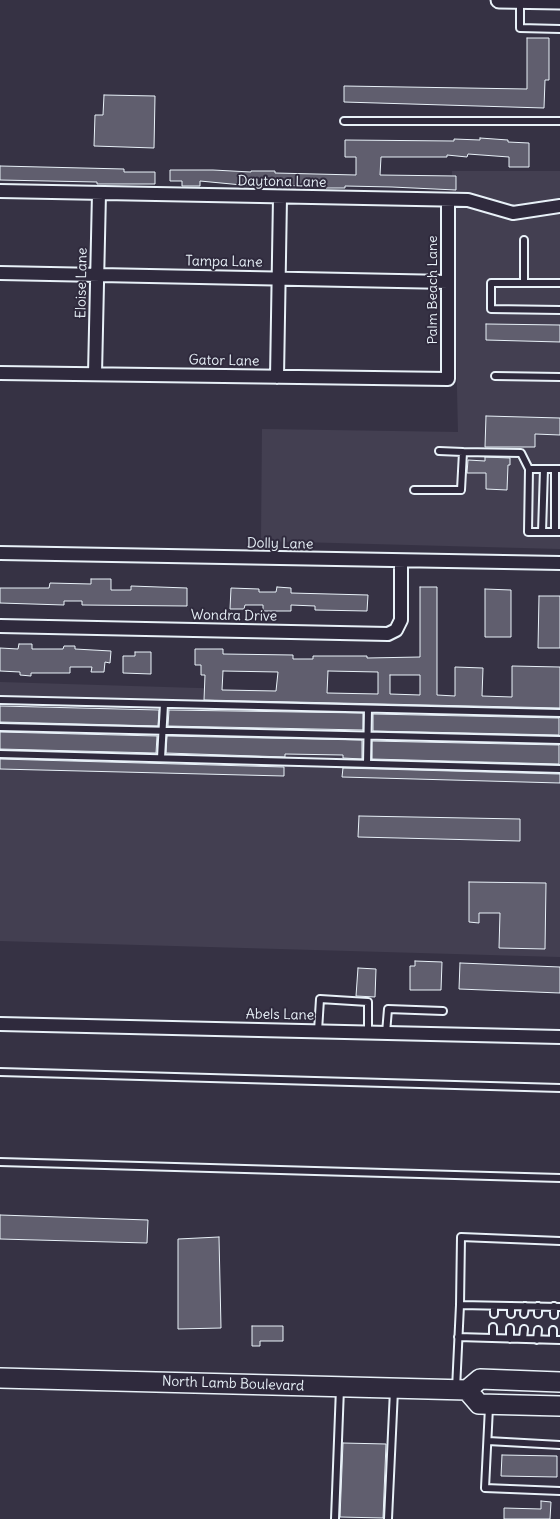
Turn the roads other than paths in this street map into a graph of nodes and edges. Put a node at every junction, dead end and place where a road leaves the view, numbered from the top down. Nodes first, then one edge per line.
1 (499, 0) edge
2 (520, 0) edge
3 (560, 1) edge
4 (560, 29) edge
5 (560, 120) edge
6 (344, 121) dead end
7 (0, 191) edge
8 (99, 193) junction
9 (280, 197) junction
10 (448, 200) junction
11 (560, 206) edge
12 (524, 240) dead end
13 (0, 273) edge
14 (97, 275) junction
15 (279, 278) junction
16 (448, 282) junction
17 (524, 283) junction
18 (560, 283) edge
19 (560, 310) edge
20 (0, 373) edge
21 (95, 374) junction
22 (495, 376) dead end
23 (277, 377) junction
24 (560, 377) edge
25 (448, 379) joint
26 (439, 451) dead end
27 (463, 452) junction
28 (529, 469) junction
29 (544, 469) junction
30 (558, 469) edge
31 (414, 490) dead end
32 (542, 532) junction
33 (558, 532) edge
34 (0, 553) edge
35 (401, 561) junction
36 (560, 563) edge
37 (0, 626) edge
38 (0, 700) edge
39 (164, 704) junction
40 (368, 709) junction
41 (560, 714) edge
42 (0, 728) edge
43 (162, 731) junction
44 (367, 736) junction
45 (560, 740) edge
46 (0, 754) edge
47 (161, 758) junction
48 (367, 764) junction
49 (560, 768) edge
50 (443, 1011) dead end
51 (0, 1024) edge
52 (318, 1031) junction
53 (368, 1032) junction
54 (386, 1033) junction
55 (560, 1037) edge
56 (0, 1072) edge
57 (560, 1088) edge
58 (0, 1162) edge
59 (560, 1178) edge
60 (560, 1241) edge
61 (460, 1305) junction
62 (494, 1306) junction
63 (511, 1306) junction
64 (525, 1306) junction
65 (538, 1306) junction
66 (557, 1306) edge
67 (494, 1314) dead end
68 (511, 1314) dead end
69 (524, 1314) dead end
70 (538, 1314) dead end
71 (554, 1315) dead end
72 (493, 1327) dead end
73 (510, 1328) dead end
74 (524, 1329) dead end
75 (538, 1330) dead end
76 (553, 1330) dead end
77 (458, 1337) junction
78 (493, 1338) junction
79 (510, 1339) junction
80 (523, 1339) junction
81 (537, 1340) junction
82 (556, 1340) edge
83 (0, 1378) edge
84 (560, 1382) edge
85 (340, 1387) junction
86 (394, 1388) junction
87 (461, 1390) junction
88 (489, 1404) junction
89 (560, 1406) edge
90 (488, 1441) junction
91 (560, 1445) edge
92 (560, 1491) edge
93 (335, 1519) edge
94 (388, 1519) edge

1 - 2 street
2 - 3 street
2 - 4 lane
5 - 6 lane
7 - 8 street, Daytona Lane
8 - 9 street, Daytona Lane
8 - 14 street, Eloise Lane
9 - 10 street, Daytona Lane
9 - 15 street
10 - 11 street, Daytona Lane
10 - 16 street, Palm Beach Lane
12 - 17 lane
13 - 14 street, Tampa Lane
14 - 15 street, Tampa Lane
14 - 21 street, Eloise Lane
15 - 16 street, Tampa Lane
15 - 23 street
16 - 25 street, Palm Beach Lane
17 - 18 lane
17 - 19 lane
20 - 21 street, Gator Lane
21 - 23 street, Gator Lane
22 - 24 lane
23 - 25 street, Gator Lane
26 - 27 lane
27 - 28 lane
27 - 31 lane
28 - 29 lane
28 - 32 lane
29 - 30 lane
29 - 32 lane
30 - 33 lane
32 - 33 lane
34 - 35 street, Dolly Lane
35 - 36 street, Dolly Lane
35 - 37 street, Wondra Drive
38 - 39 lane
39 - 40 lane
39 - 43 lane
40 - 41 lane
40 - 44 lane
42 - 43 lane
43 - 44 lane
43 - 47 lane
44 - 45 lane
44 - 48 lane
46 - 47 lane
47 - 48 lane
48 - 49 lane
50 - 54 lane
51 - 52 street, Abels Lane
52 - 53 street, Abels Lane
52 - 53 lane
53 - 54 street, Abels Lane
54 - 55 street, Abels Lane
56 - 57 lane
58 - 59 lane
60 - 61 lane
61 - 62 lane
61 - 77 lane
62 - 63 lane
62 - 67 lane
63 - 64 lane
63 - 68 lane
64 - 65 lane
64 - 69 lane
65 - 66 lane
65 - 70 lane
66 - 71 lane
72 - 78 lane
73 - 79 lane
74 - 80 lane
75 - 81 lane
76 - 82 lane
77 - 78 lane
77 - 87 lane
78 - 79 lane
79 - 80 lane
80 - 81 lane
81 - 82 lane
83 - 85 main road, North Lamb Boulevard
84 - 87 main road, North Lamb Boulevard
85 - 86 main road, North Lamb Boulevard
85 - 93 lane
86 - 87 main road, North Lamb Boulevard
86 - 94 lane
87 - 88 main road
88 - 89 main road
88 - 90 lane
90 - 91 lane
90 - 92 lane

